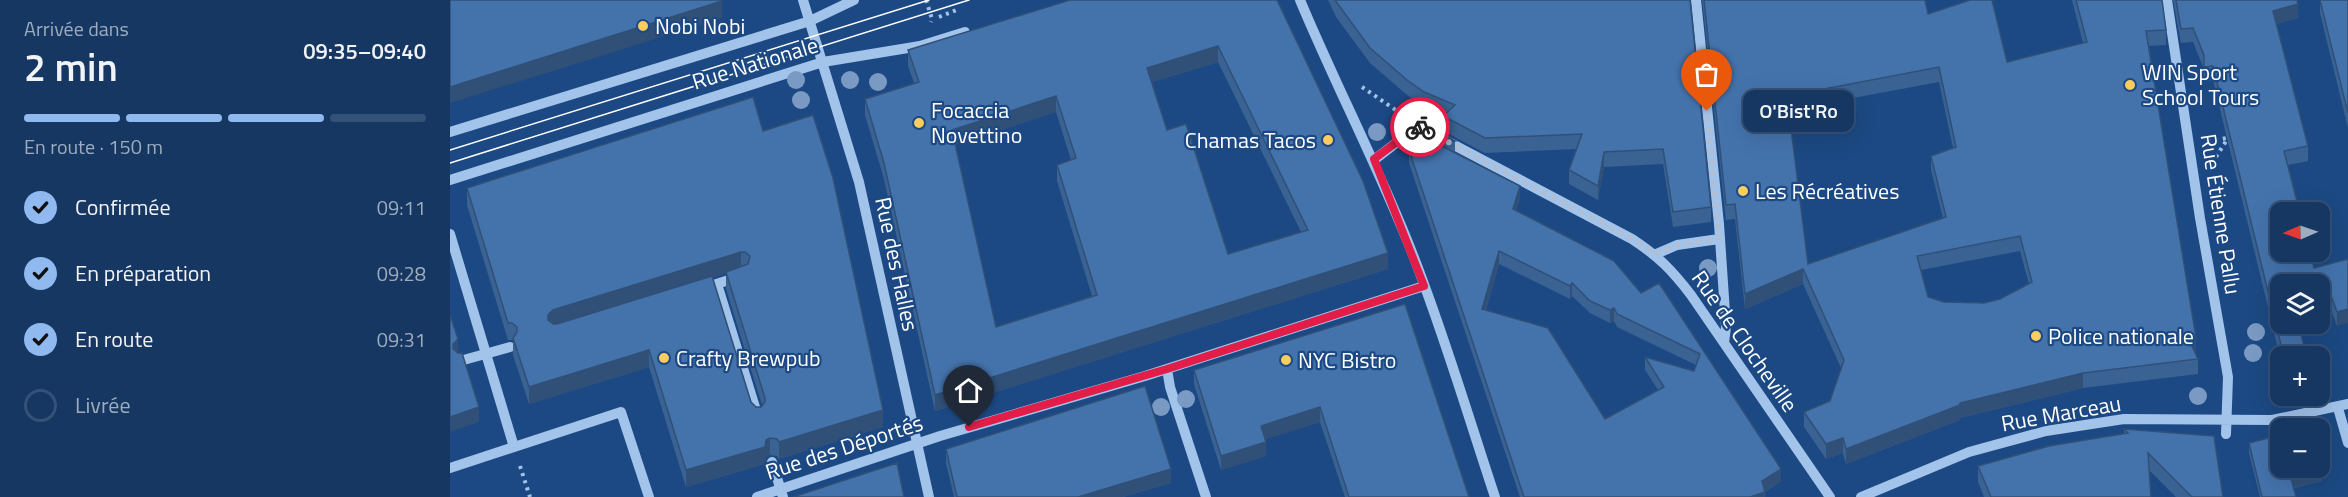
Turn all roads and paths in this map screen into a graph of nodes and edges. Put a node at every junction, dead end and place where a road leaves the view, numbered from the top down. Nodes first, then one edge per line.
1 (803, 0) edge
2 (855, 0) edge
3 (1300, 0) edge
4 (1696, 0) edge
5 (2168, 0) edge
6 (959, 9) dead end
7 (932, 19) dead end
8 (810, 21) junction
9 (974, 30) edge
10 (823, 62) junction
11 (1354, 82) dead end
12 (1418, 126) junction
13 (450, 132) edge
14 (2208, 141) dead end
15 (2216, 158) dead end
16 (1374, 159) junction
17 (450, 180) edge
18 (450, 234) edge
19 (1719, 239) junction
20 (1656, 254) junction
21 (743, 276) edge
22 (717, 284) junction
23 (1424, 286) junction
24 (695, 290) edge
25 (1724, 343) junction
26 (510, 347) edge
27 (486, 354) junction
28 (460, 361) edge
29 (1167, 369) junction
30 (2343, 406) edge
31 (758, 417) edge
32 (2226, 421) junction
33 (2226, 434) dead end
34 (2348, 443) edge
35 (917, 444) junction
36 (514, 447) junction
37 (772, 462) edge
38 (450, 468) edge
39 (782, 493) edge
40 (530, 497) edge
41 (649, 497) edge
42 (757, 497) edge
43 (929, 497) edge
44 (1206, 497) edge
45 (1495, 497) edge
46 (1830, 497) edge
47 (1861, 497) edge

1 - 8 street, Rue des Halles
2 - 8 street, Rue Nationale
3 - 16 street
4 - 19 street
5 - 32 street, Rue Étienne Pallu
6 - 7 path
8 - 10 street, Rue des Halles
8 - 13 street, Rue Nationale
9 - 10 street, Rue Nationale
10 - 17 street, Rue Nationale
10 - 35 street, Rue des Halles
11 - 12 path
12 - 16 street
12 - 20 street, Rue de Clocheville
14 - 15 path
16 - 23 street
18 - 27 street
19 - 20 street
19 - 25 street
20 - 25 street, Rue de Clocheville
21 - 22 street
22 - 24 street
22 - 31 street
23 - 29 street, Rue des Déportés
23 - 45 street
25 - 46 street, Rue de Clocheville
26 - 27 street
27 - 28 street
27 - 36 street
29 - 35 street, Rue des Déportés
29 - 44 street
30 - 32 street, Rue Marceau
30 - 34 street
32 - 33 street, Rue Étienne Pallu
32 - 47 street, Rue Marceau
35 - 39 street, Rue des Déportés
35 - 43 street, Rue des Halles
36 - 38 street
36 - 40 path
36 - 41 street
37 - 39 street
39 - 42 street, Rue des Déportés

